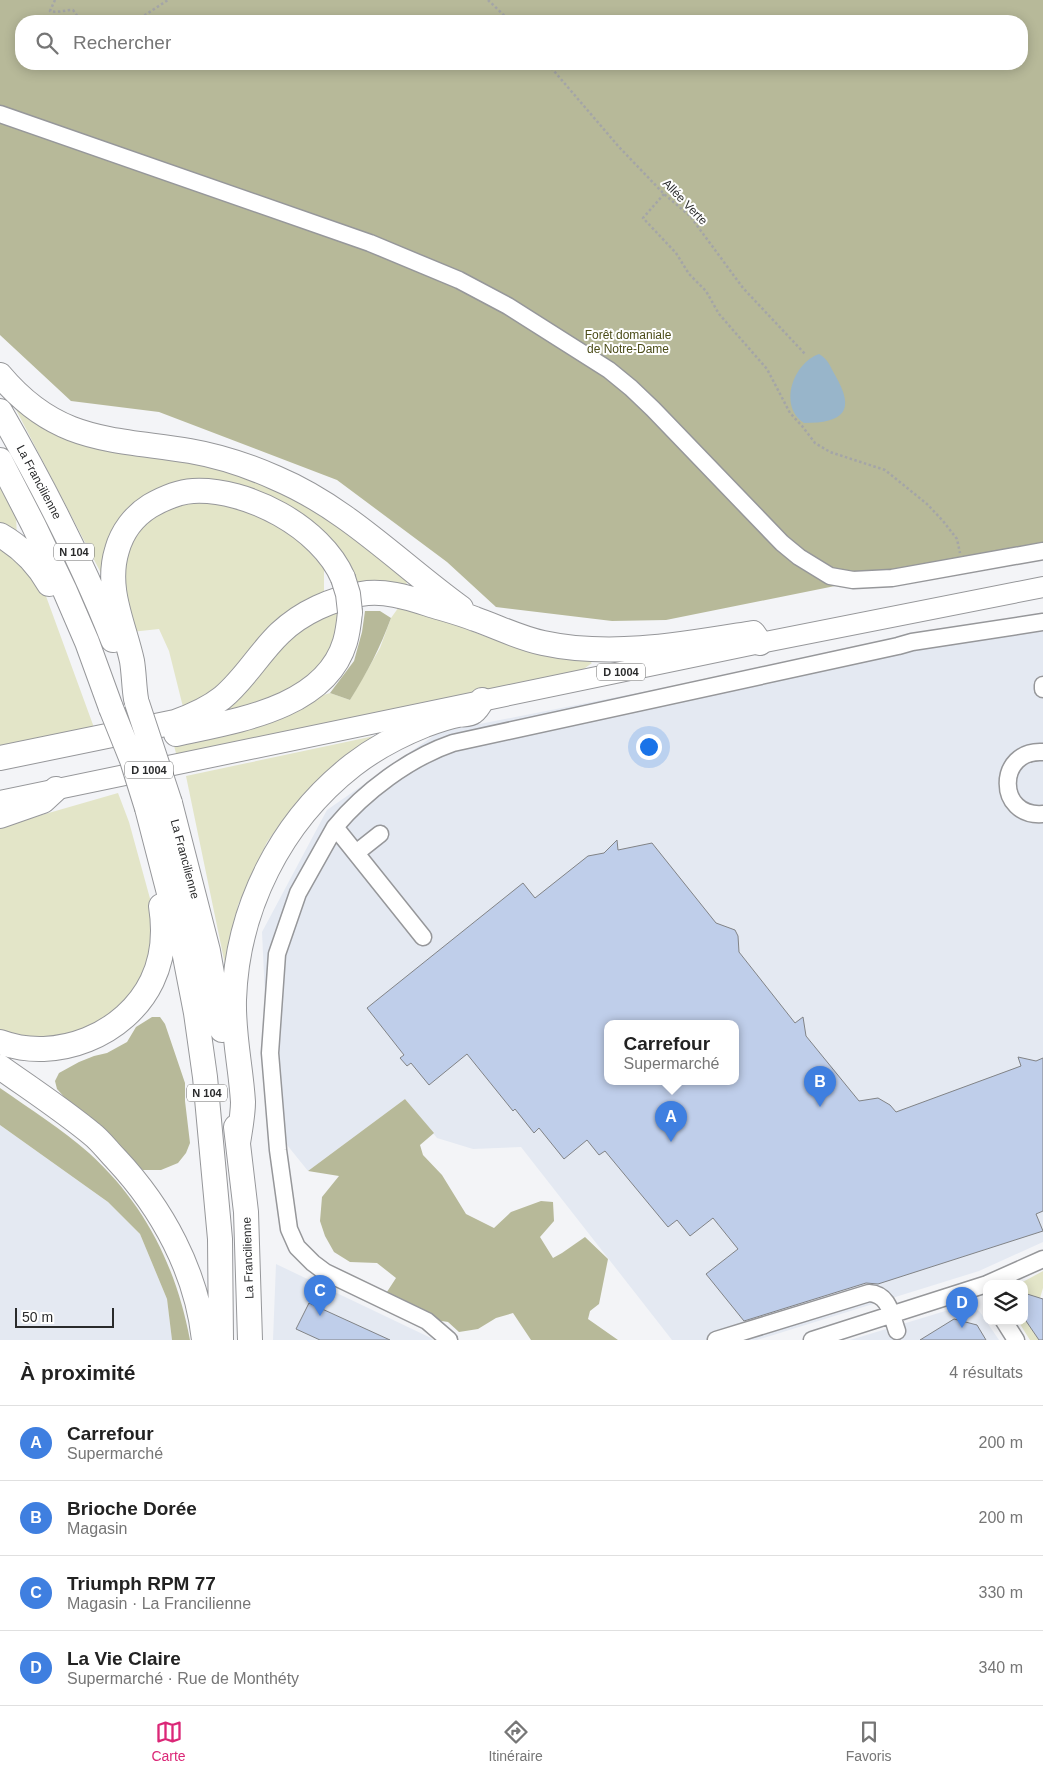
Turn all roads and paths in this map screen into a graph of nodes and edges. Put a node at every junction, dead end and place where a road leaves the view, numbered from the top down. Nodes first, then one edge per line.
1 (54, 0) edge
2 (168, 0) edge
3 (488, 0) edge
4 (77, 15) edge
5 (145, 15) edge
6 (504, 15) edge
7 (553, 70) edge
8 (0, 114) edge
9 (664, 194) junction
10 (806, 355) dead end
11 (0, 375) edge
12 (0, 411) edge
13 (0, 460) edge
14 (0, 535) edge
15 (1043, 551) edge
16 (962, 566) junction
17 (1043, 587) edge
18 (72, 610) junction
19 (477, 619) junction
20 (1043, 622) edge
21 (760, 643) junction
22 (482, 700) junction
23 (136, 701) junction
24 (1043, 752) edge
25 (0, 758) edge
26 (0, 773) edge
27 (56, 789) junction
28 (0, 800) edge
29 (1043, 814) edge
30 (0, 816) edge
31 (335, 827) junction
32 (380, 834) dead end
33 (158, 850) junction
34 (356, 853) junction
35 (423, 937) dead end
36 (0, 1042) edge
37 (0, 1067) edge
38 (238, 1144) junction
39 (1043, 1259) edge
40 (1000, 1280) edge
41 (983, 1288) edge
42 (892, 1315) junction
43 (1007, 1325) edge
44 (897, 1330) dead end
45 (204, 1340) edge
46 (221, 1340) edge
47 (250, 1340) edge
48 (449, 1340) edge
49 (716, 1340) edge
50 (812, 1340) edge
51 (1016, 1340) edge

1 - 4 path
2 - 5 path
3 - 6 path
7 - 9 path, Allée Verte
8 - 16 street
9 - 10 path, Allée Verte
9 - 16 path
11 - 19 highway
12 - 23 highway, La Francilienne / N 104
13 - 18 highway, La Francilienne / N 104
14 - 18 highway
15 - 16 street
17 - 21 main road, D 1004
18 - 33 highway, La Francilienne / N 104, bridge
19 - 21 highway
19 - 25 highway
20 - 31 street
21 - 22 main road, D 1004
22 - 27 main road, D 1004
22 - 38 highway
23 - 26 highway, bridge
23 - 38 highway, La Francilienne / N 104, bridge
24 - 29 street
27 - 28 main road, D 1004
27 - 30 highway
31 - 34 street
31 - 48 street
32 - 34 street
33 - 36 highway
33 - 46 highway, La Francilienne / N 104
34 - 35 street
37 - 45 highway
38 - 47 highway, La Francilienne / N 104
39 - 40 street
41 - 42 street
42 - 44 street
42 - 49 street
42 - 50 street
43 - 51 street

